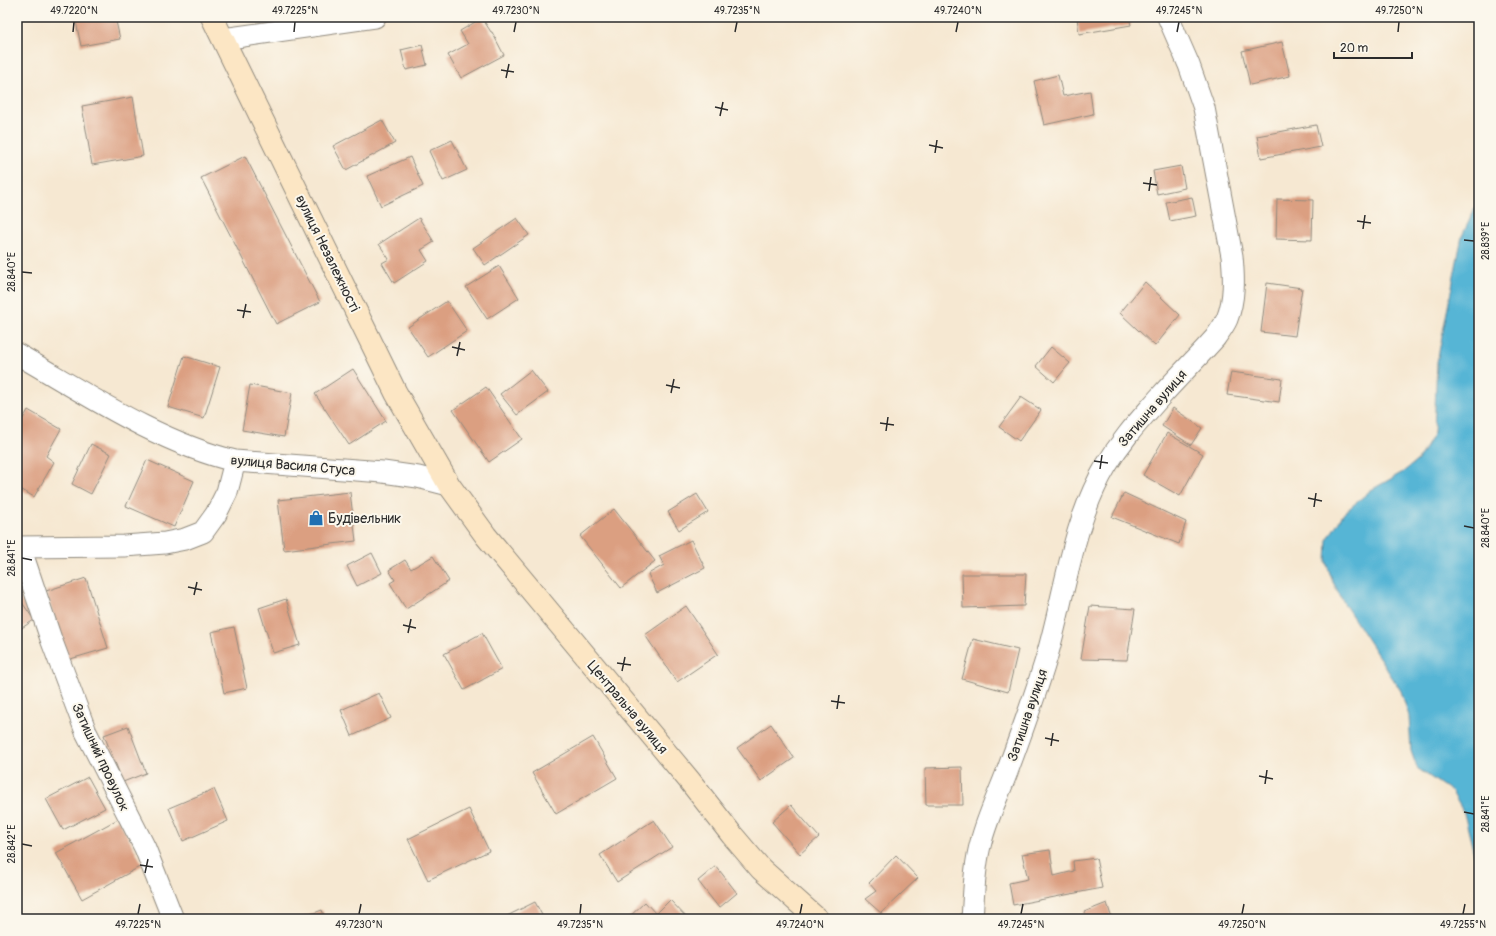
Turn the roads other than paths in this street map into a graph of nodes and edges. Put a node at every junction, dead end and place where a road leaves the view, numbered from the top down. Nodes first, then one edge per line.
1 (212, 17) edge
2 (375, 17) edge
3 (1168, 17) edge
4 (223, 39) junction
5 (17, 354) edge
6 (235, 461) junction
7 (450, 485) junction
8 (19, 547) edge
9 (173, 919) edge
10 (817, 919) edge
11 (972, 919) edge

1 - 4 street, вулиця Незалежності
2 - 4 street
3 - 11 street, Затишна вулиця
4 - 7 street, вулиця Незалежності
5 - 6 street, вулиця Василя Стуса
6 - 7 street, вулиця Василя Стуса
6 - 8 street
7 - 10 street, Центральна вулиця
8 - 9 street, Затишний провулок

